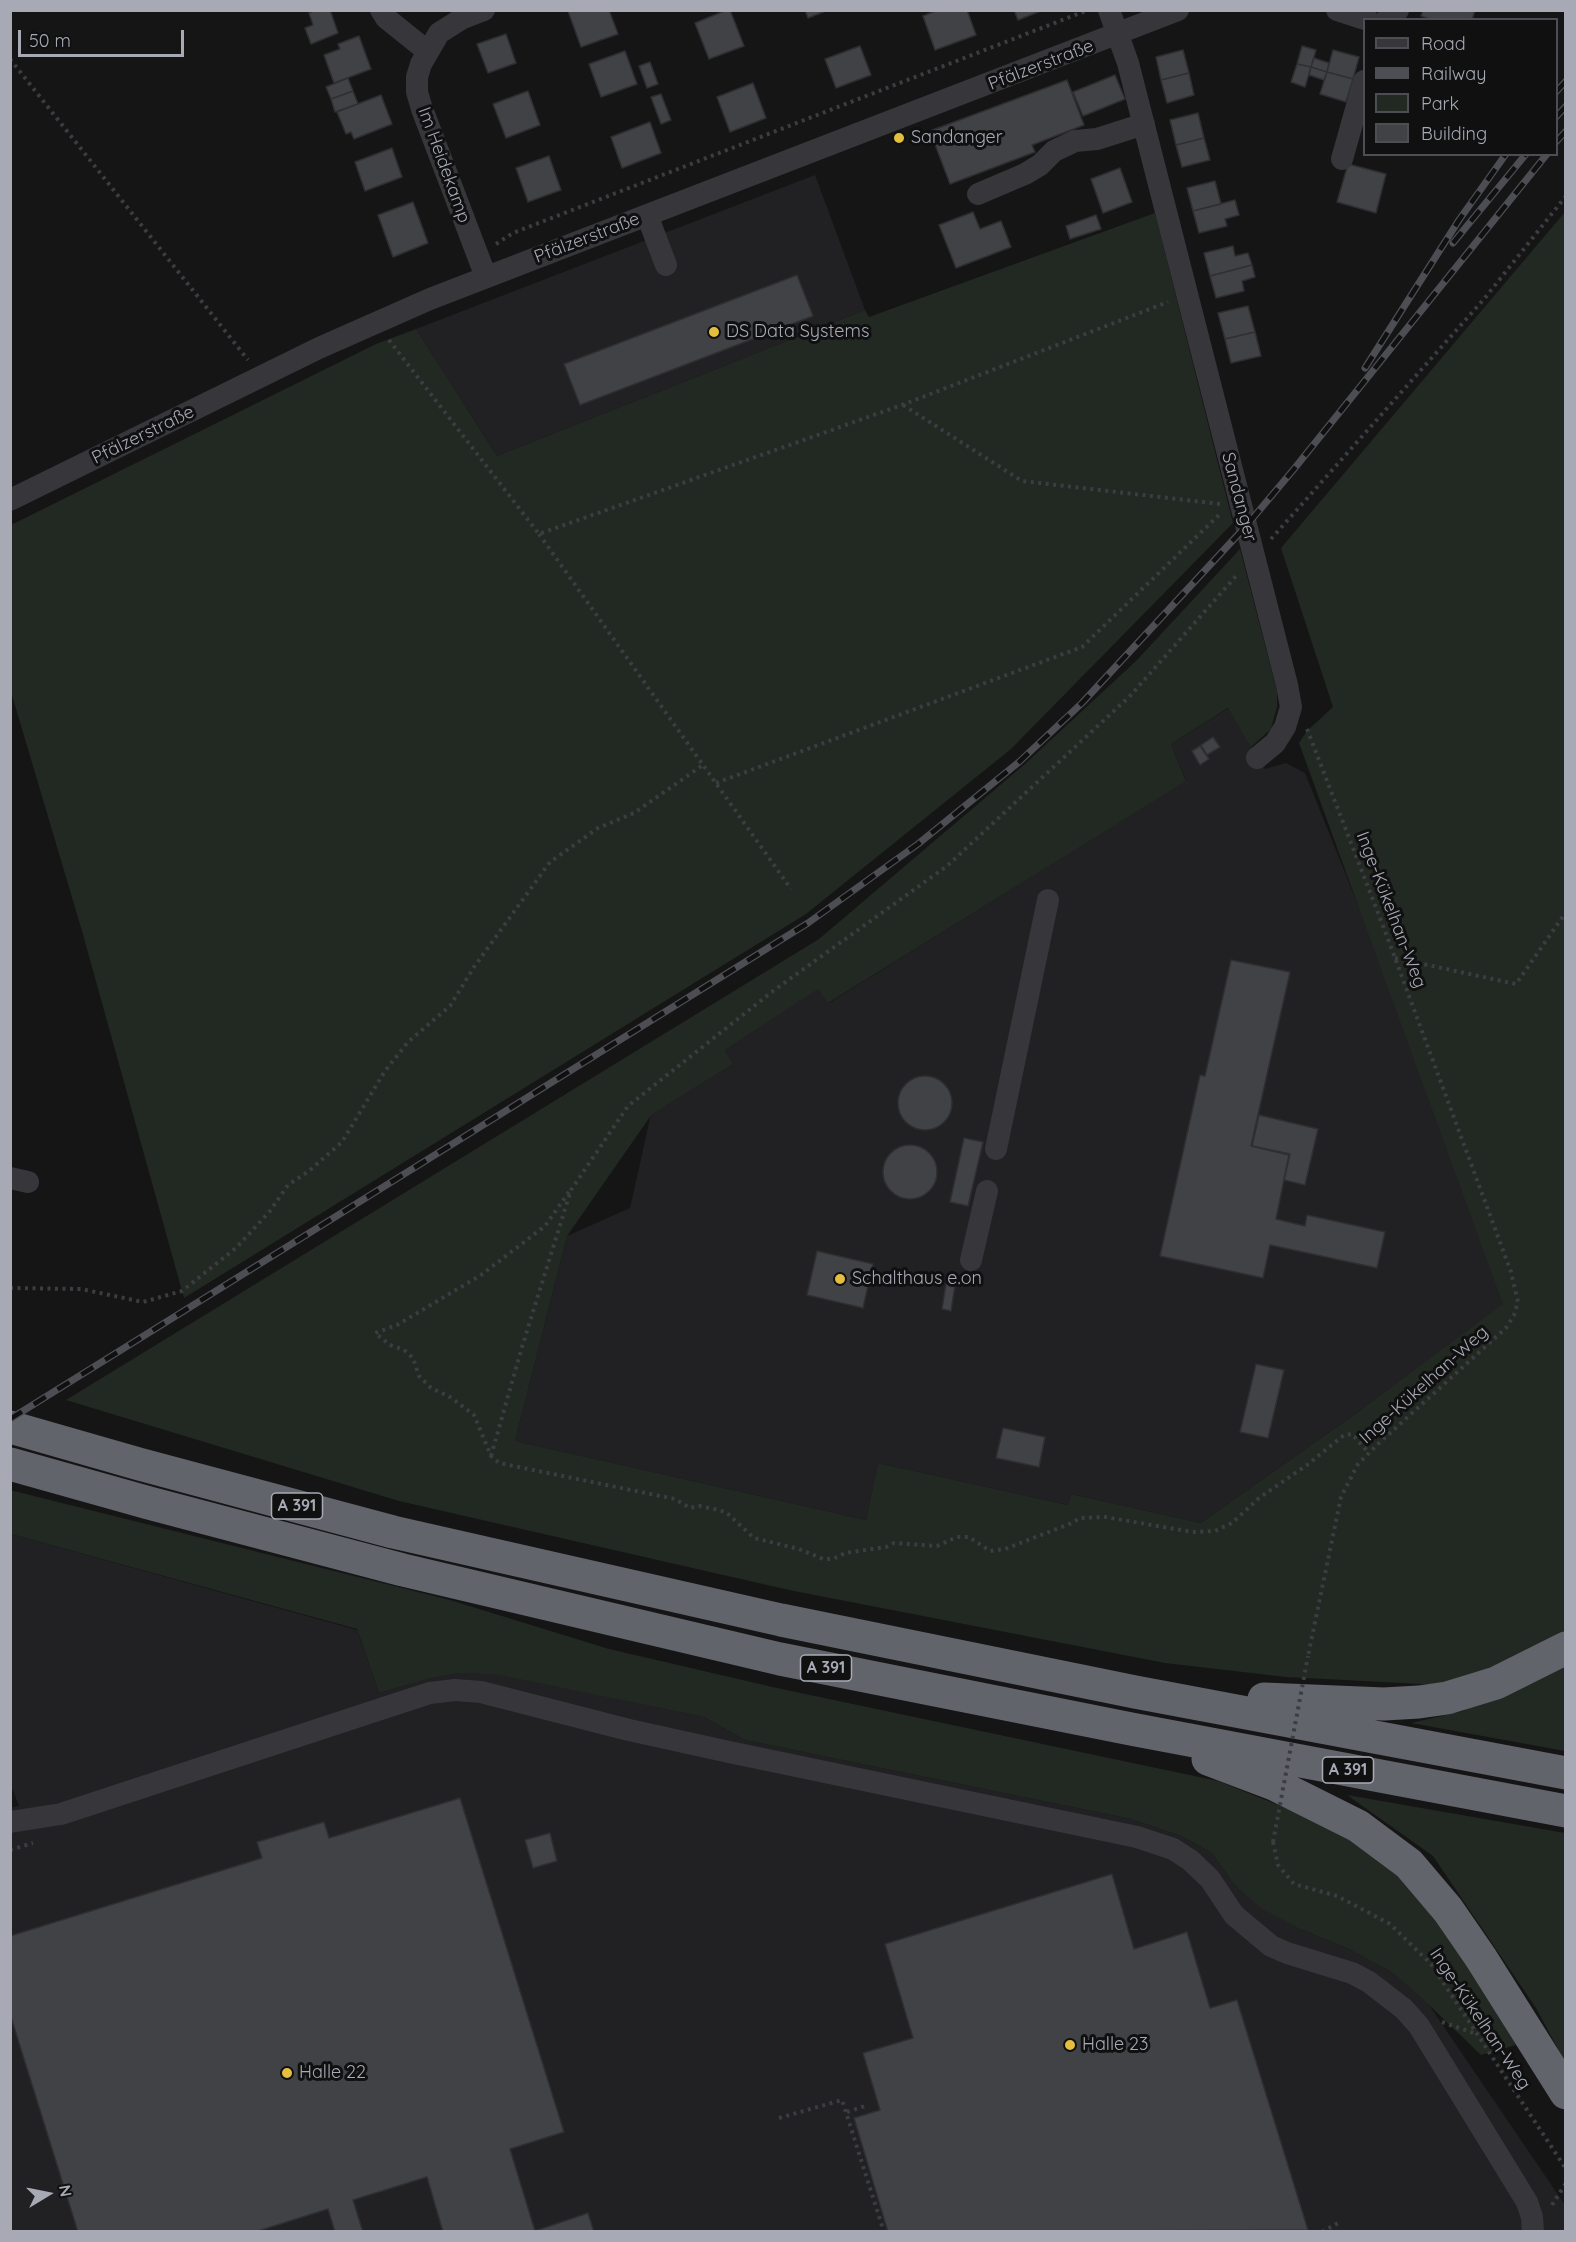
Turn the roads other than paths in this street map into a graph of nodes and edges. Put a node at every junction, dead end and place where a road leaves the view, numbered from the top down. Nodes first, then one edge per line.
1 (381, 10) edge
2 (484, 10) edge
3 (1109, 10) edge
4 (1178, 10) edge
5 (1337, 10) edge
6 (1363, 18) edge
7 (1118, 35) junction
8 (427, 51) junction
9 (1363, 88) edge
10 (1144, 124) junction
11 (1342, 159) dead end
12 (978, 194) dead end
13 (647, 215) junction
14 (666, 265) dead end
15 (482, 267) junction
16 (10, 500) edge
17 (1257, 758) dead end
18 (1048, 900) dead end
19 (996, 1149) dead end
20 (987, 1191) dead end
21 (971, 1260) dead end
22 (10, 1427) edge
23 (10, 1464) edge
24 (1566, 1648) edge
25 (1135, 1692) junction
26 (1131, 1729) junction
27 (1566, 1773) edge
28 (1566, 1810) edge
29 (16, 1822) edge
30 (1566, 2094) edge
31 (1533, 2232) edge

1 - 8 street
2 - 8 street, Im Heidekamp
3 - 7 street, Sandanger
4 - 7 street, Pfälzerstraße
5 - 6 street
7 - 10 street, Sandanger
7 - 13 street, Pfälzerstraße
8 - 15 street, Im Heidekamp
9 - 11 street
10 - 12 street
10 - 17 street, Sandanger
13 - 14 street
13 - 15 street, Pfälzerstraße
15 - 16 street, Pfälzerstraße
18 - 19 street
20 - 21 street
22 - 25 highway, A 391
23 - 26 highway, A 391
24 - 25 highway
25 - 27 highway, A 391
26 - 28 highway, A 391
26 - 30 highway
29 - 31 street

